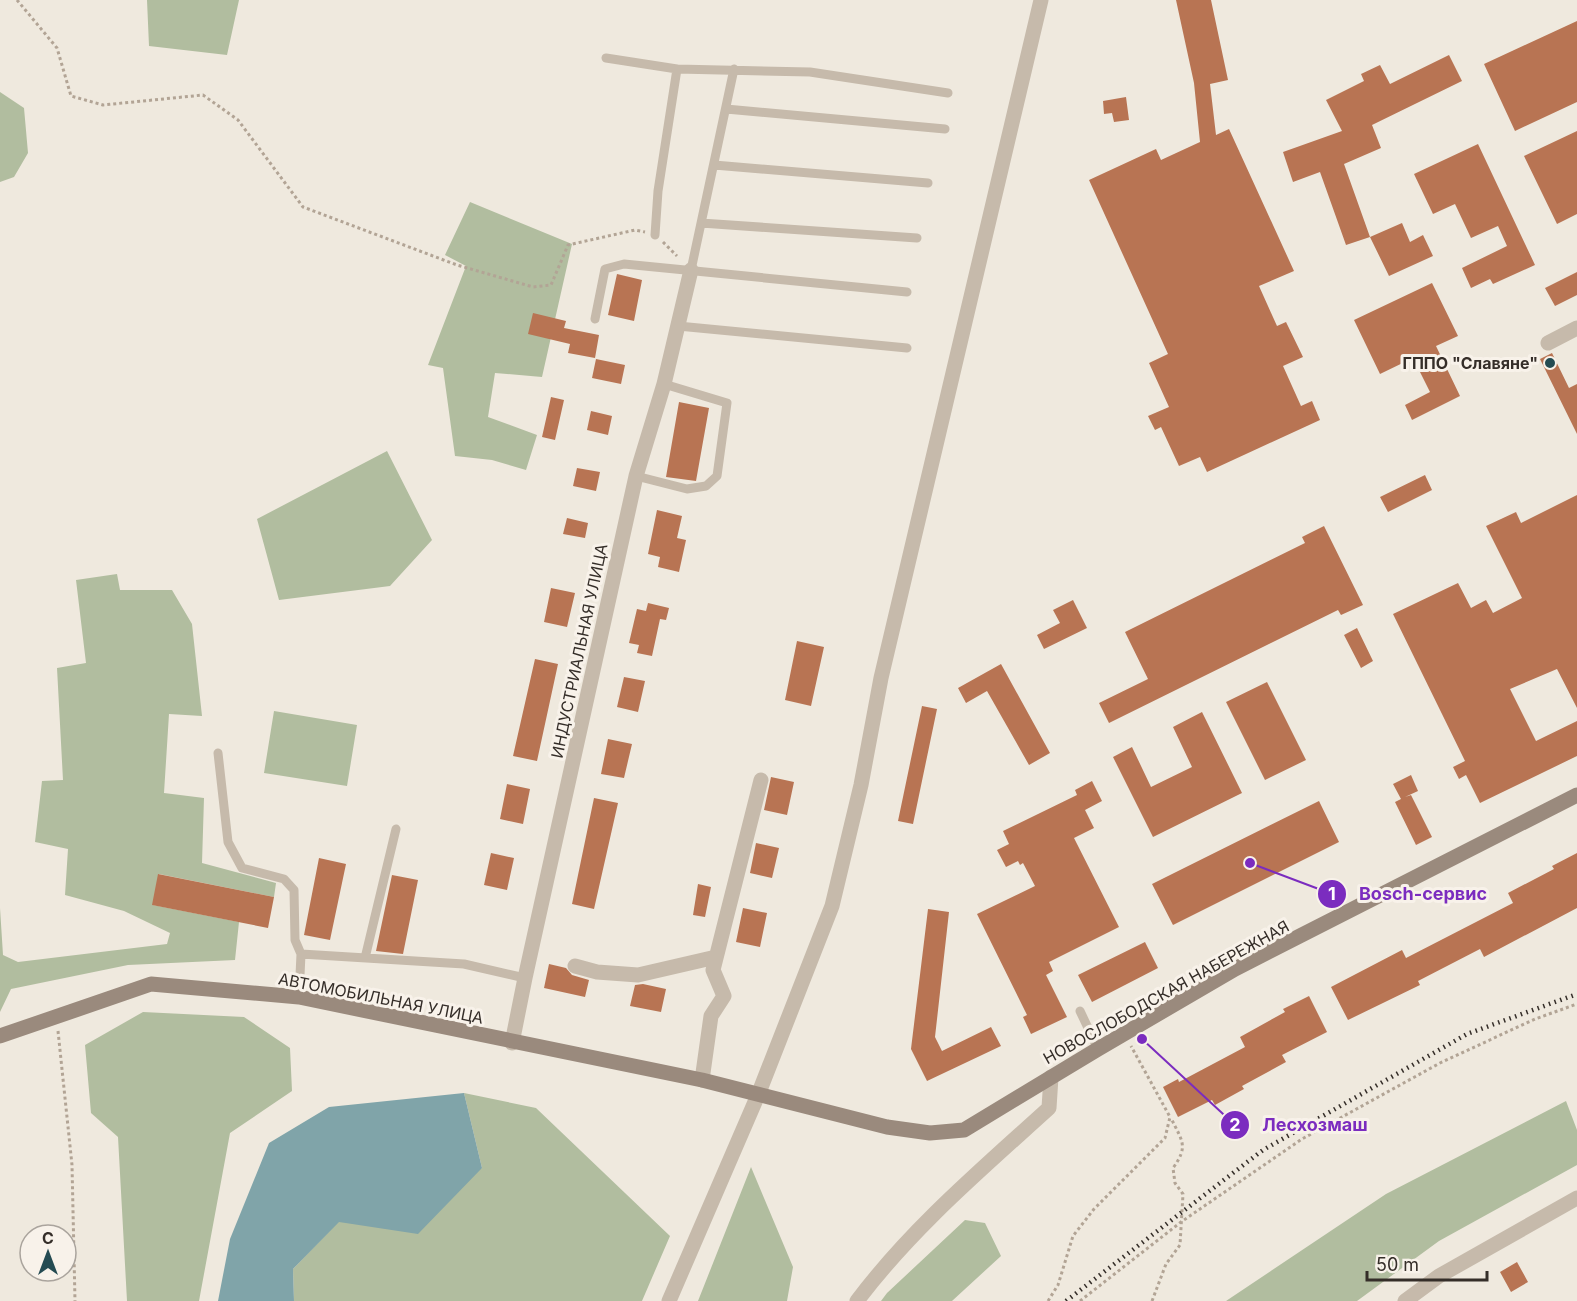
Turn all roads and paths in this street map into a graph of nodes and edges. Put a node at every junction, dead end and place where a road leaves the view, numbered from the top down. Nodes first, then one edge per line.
1 (17, 0) edge
2 (1041, 0) edge
3 (606, 58) dead end
4 (677, 69) junction
5 (734, 69) junction
6 (948, 93) dead end
7 (726, 109) junction
8 (945, 129) dead end
9 (714, 165) junction
10 (928, 183) dead end
11 (701, 223) junction
12 (656, 235) junction
13 (917, 238) dead end
14 (691, 270) junction
15 (907, 292) dead end
16 (595, 319) dead end
17 (678, 326) junction
18 (1577, 328) edge
19 (1548, 343) dead end
20 (907, 348) dead end
21 (664, 384) junction
22 (636, 476) junction
23 (218, 753) dead end
24 (761, 780) dead end
25 (1577, 795) edge
26 (396, 829) dead end
27 (301, 954) junction
28 (716, 957) junction
29 (365, 958) junction
30 (575, 966) dead end
31 (525, 978) junction
32 (298, 997) junction
33 (1577, 1004) edge
34 (1080, 1011) dead end
35 (56, 1016) junction
36 (1124, 1034) junction
37 (0, 1036) edge
38 (512, 1042) junction
39 (1098, 1049) junction
40 (1051, 1077) junction
41 (702, 1080) junction
42 (758, 1095) junction
43 (1170, 1117) junction
44 (1577, 1198) edge
45 (1181, 1222) junction
46 (75, 1301) edge
47 (669, 1301) edge
48 (857, 1301) edge
49 (1048, 1301) edge
50 (1080, 1301) edge
51 (1152, 1301) edge
52 (1405, 1301) edge

1 - 12 path
2 - 42 street
3 - 4 lane
4 - 5 lane
4 - 12 lane
5 - 6 lane
5 - 7 lane
7 - 8 lane
7 - 9 lane
9 - 10 lane
9 - 11 lane
11 - 13 lane
11 - 14 lane
12 - 14 path
14 - 15 lane
14 - 16 lane
14 - 17 street, ИНДУСТРИАЛЬНАЯ УЛИЦА
17 - 20 lane
17 - 21 street, ИНДУСТРИАЛЬНАЯ УЛИЦА
18 - 19 street
21 - 22 street, ИНДУСТРИАЛЬНАЯ УЛИЦА
21 - 22 lane
22 - 31 street, ИНДУСТРИАЛЬНАЯ УЛИЦА
23 - 27 lane
24 - 28 street
25 - 36 street, НОВОСЛОБОДСКАЯ НАБЕРЕЖНАЯ
26 - 29 lane
27 - 29 lane
27 - 32 lane
28 - 30 street
28 - 41 street
29 - 31 lane
31 - 38 street, ИНДУСТРИАЛЬНАЯ УЛИЦА
32 - 35 street, АВТОМОБИЛЬНАЯ УЛИЦА
32 - 38 street, АВТОМОБИЛЬНАЯ УЛИЦА
33 - 45 path
34 - 39 lane
35 - 37 street, АВТОМОБИЛЬНАЯ УЛИЦА
35 - 46 path
36 - 39 street, НОВОСЛОБОДСКАЯ НАБЕРЕЖНАЯ
36 - 43 path
38 - 41 street, АВТОМОБИЛЬНАЯ УЛИЦА
39 - 40 street, НОВОСЛОБОДСКАЯ НАБЕРЕЖНАЯ
40 - 42 street, НОВОСЛОБОДСКАЯ НАБЕРЕЖНАЯ
40 - 48 street
41 - 42 street, АВТОМОБИЛЬНАЯ УЛИЦА
42 - 47 street
43 - 45 path
43 - 49 path
44 - 52 street
45 - 50 path
45 - 51 path

